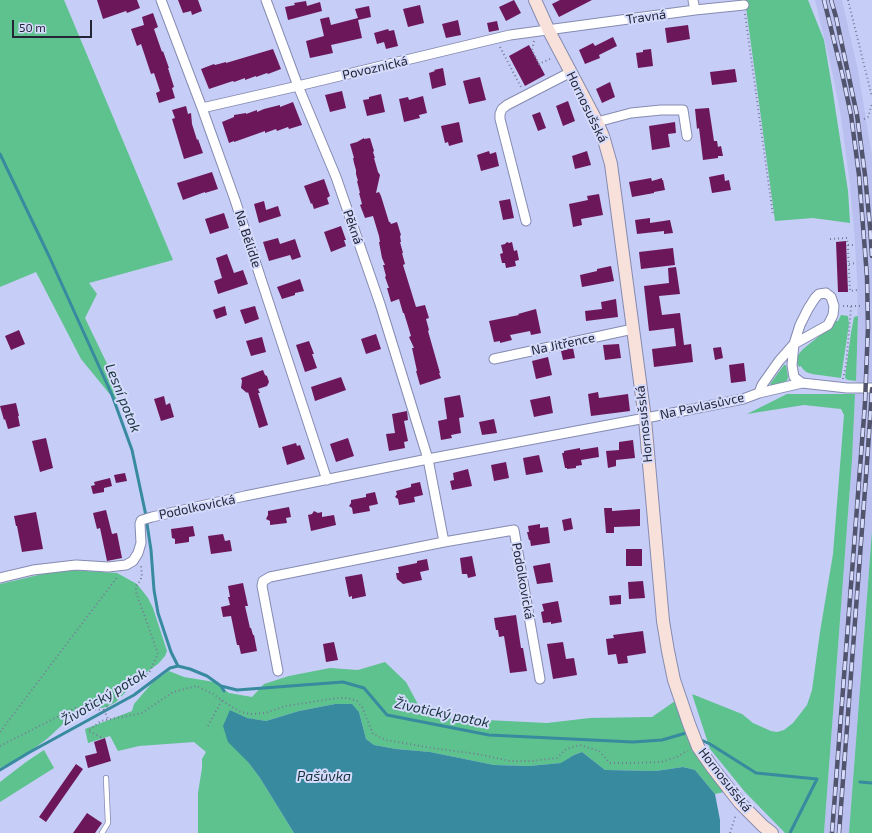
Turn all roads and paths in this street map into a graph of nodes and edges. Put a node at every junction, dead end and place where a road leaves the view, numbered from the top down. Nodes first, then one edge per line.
1 (161, 0) edge
2 (266, 0) edge
3 (535, 0) edge
4 (694, 0) edge
5 (848, 0) edge
6 (744, 5) joint
7 (695, 10) junction
8 (549, 30) junction
9 (536, 32) junction
10 (496, 39) junction
11 (561, 54) junction
12 (571, 72) junction
13 (298, 86) junction
14 (525, 96) junction
15 (872, 97) edge
16 (872, 104) edge
17 (202, 108) junction
18 (864, 119) dead end
19 (597, 122) junction
20 (687, 136) dead end
21 (773, 215) dead end
22 (526, 221) dead end
23 (830, 239) dead end
24 (848, 245) junction
25 (855, 245) dead end
26 (856, 263) dead end
27 (849, 264) junction
28 (857, 290) dead end
29 (834, 306) junction
30 (851, 306) junction
31 (860, 306) dead end
32 (633, 328) junction
33 (794, 344) junction
34 (494, 359) dead end
35 (843, 376) dead end
36 (802, 383) junction
37 (872, 388) edge
38 (759, 393) junction
39 (645, 419) junction
40 (428, 459) junction
41 (327, 480) junction
42 (444, 542) junction
43 (140, 549) junction
44 (126, 566) junction
45 (0, 578) edge
46 (278, 671) dead end
47 (540, 679) dead end
48 (222, 700) junction
49 (104, 710) junction
50 (108, 719) junction
51 (208, 726) dead end
52 (0, 732) edge
53 (101, 737) dead end
54 (0, 746) edge
55 (699, 747) junction
56 (106, 778) dead end
57 (740, 803) junction
58 (102, 833) edge
59 (730, 833) edge
60 (772, 833) edge

1 - 17 street, Na Bělidle
2 - 13 street, Pěkná
3 - 8 street, Hornosušská
4 - 7 street
5 - 15 path
6 - 7 street, Travná
6 - 21 path
7 - 8 street, Travná
8 - 9 street, Povoznická
8 - 11 street, Hornosušská
9 - 10 street, Povoznická
9 - 11 path
10 - 13 street, Povoznická
10 - 14 path
11 - 12 street, Hornosušská
12 - 14 street
12 - 19 street, Hornosušská
13 - 17 street, Povoznická
13 - 40 street, Pěkná
14 - 22 street
16 - 18 path
17 - 41 street, Na Bělidle
19 - 20 street
19 - 32 street, Hornosušská
23 - 24 path
24 - 25 path
24 - 27 path
26 - 27 path
27 - 28 path
29 - 30 path
29 - 33 street
29 - 33 street
30 - 31 path
30 - 35 path
32 - 34 street, Na Jitřence
32 - 39 street, Hornosušská
33 - 36 street
33 - 38 street
36 - 37 street
36 - 38 street, Na Pavlasůvce
38 - 39 street, Na Pavlasůvce
39 - 40 street, Podolkovická
39 - 55 street, Hornosušská
40 - 41 street, Podolkovická
40 - 42 street
41 - 43 street, Podolkovická
42 - 46 street, Podolkovická
42 - 47 street, Podolkovická
43 - 44 street
43 - 49 path
44 - 45 street
44 - 52 path
48 - 50 path
48 - 51 path
48 - 55 path
49 - 50 path
49 - 54 path
50 - 53 path
55 - 57 street, Hornosušská
56 - 58 lane
57 - 59 path
57 - 60 street, Hornosušská

